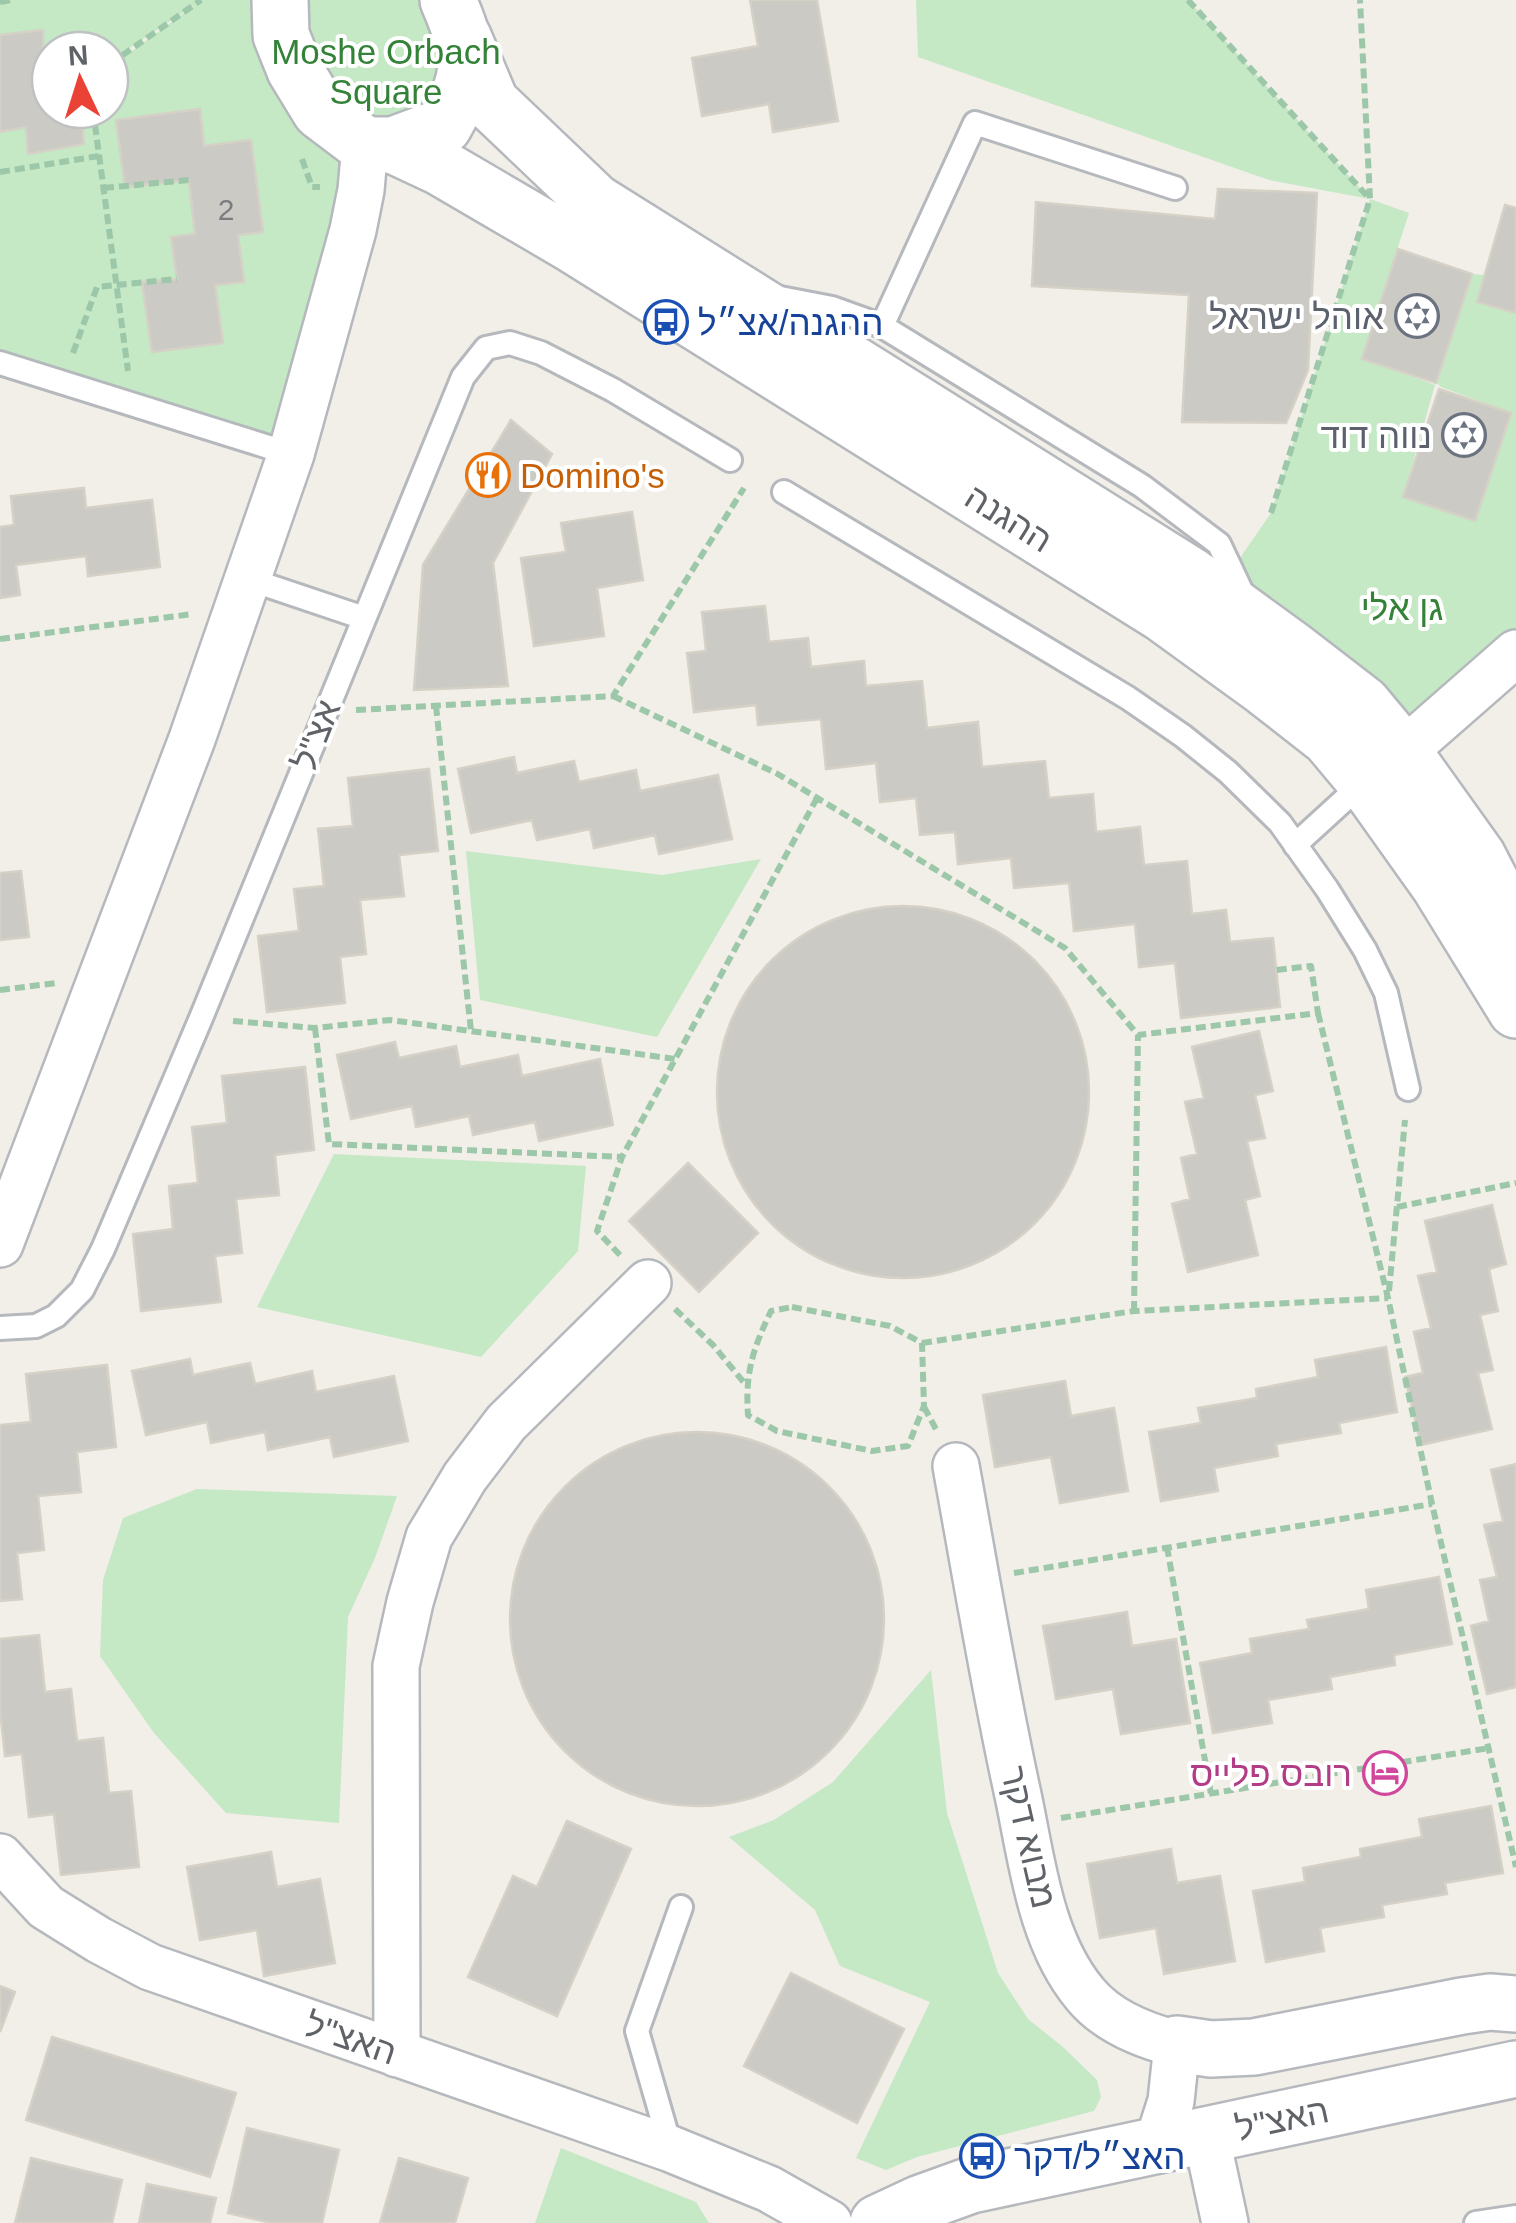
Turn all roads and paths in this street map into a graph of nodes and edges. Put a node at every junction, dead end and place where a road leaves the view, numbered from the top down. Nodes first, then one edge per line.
1 (11, 0) edge
2 (202, 0) edge
3 (1188, 0) edge
4 (1360, 0) edge
5 (0, 2) edge
6 (276, 6) edge
7 (456, 19) edge
8 (130, 50) edge
9 (95, 130) edge
10 (99, 156) junction
11 (373, 160) junction
12 (0, 172) edge
13 (189, 180) dead end
14 (104, 188) junction
15 (1175, 188) dead end
16 (1370, 199) junction
17 (177, 280) dead end
18 (118, 284) junction
19 (730, 287) junction
20 (882, 326) junction
21 (0, 363) edge
22 (63, 383) junction
23 (132, 404) junction
24 (292, 454) junction
25 (730, 460) dead end
26 (753, 474) dead end
27 (784, 492) dead end
28 (1271, 513) dead end
29 (243, 594) junction
30 (364, 618) junction
31 (1257, 625) junction
32 (0, 639) edge
33 (1516, 653) edge
34 (614, 696) junction
35 (436, 706) junction
36 (325, 712) junction
37 (1384, 767) junction
38 (817, 798) junction
39 (1295, 845) junction
40 (1516, 931) edge
41 (1276, 970) dead end
42 (1516, 1010) edge
43 (1318, 1013) junction
44 (202, 1018) junction
45 (315, 1028) junction
46 (471, 1031) junction
47 (1138, 1035) junction
48 (675, 1059) junction
49 (1408, 1088) joint
50 (622, 1157) junction
51 (1516, 1183) edge
52 (1397, 1207) junction
53 (0, 1244) edge
54 (648, 1283) junction
55 (1388, 1298) junction
56 (1134, 1311) junction
57 (0, 1328) edge
58 (922, 1343) junction
59 (746, 1385) junction
60 (956, 1466) dead end
61 (1432, 1504) junction
62 (1167, 1547) junction
63 (976, 1579) junction
64 (1489, 1748) junction
65 (1211, 1794) junction
66 (1024, 1824) junction
67 (0, 1857) edge
68 (1516, 1867) edge
69 (681, 1908) dead end
70 (1516, 2004) edge
71 (1177, 2044) junction
72 (397, 2054) junction
73 (1516, 2069) edge
74 (1182, 2140) junction
75 (671, 2149) junction
76 (728, 2173) junction
77 (1516, 2217) edge
78 (763, 2223) edge
79 (829, 2223) edge
80 (878, 2223) edge
81 (1224, 2223) edge
82 (1476, 2223) edge

1 - 5 path
2 - 8 path
3 - 16 path
4 - 16 path
6 - 11 street, ההגנה
7 - 11 street
7 - 19 street, ההגנה
9 - 10 path
10 - 12 path
10 - 14 path
11 - 24 street
11 - 37 street, ההגנה
13 - 14 path
14 - 18 path
15 - 20 lane
16 - 28 path
17 - 18 path
18 - 22 path
18 - 23 path
19 - 20 lane
19 - 31 street, ההגנה
20 - 31 lane
21 - 22 lane
22 - 23 lane
23 - 24 lane
24 - 29 street
25 - 30 lane, אצ"ל
26 - 34 path
27 - 39 lane
29 - 30 lane
29 - 32 path
29 - 53 street
30 - 36 lane, אצ"ל
31 - 37 street, ההגנה
33 - 37 street
34 - 35 path
34 - 38 path
35 - 36 path
35 - 46 path
36 - 44 lane, אצ"ל
37 - 39 lane
37 - 40 street, ההגנה
37 - 42 street, ההגנה
38 - 47 path
38 - 48 path
39 - 49 lane
41 - 43 path
43 - 47 path
43 - 55 path
44 - 45 path
44 - 57 lane, אצ"ל
45 - 46 path
45 - 50 path
46 - 48 path
47 - 56 path
48 - 50 path
49 - 52 path
50 - 54 path
51 - 52 path
52 - 55 path
54 - 59 path
54 - 72 street
55 - 56 path
55 - 61 path
56 - 58 path
58 - 59 path
58 - 59 path
60 - 63 street, מבוא דקר
61 - 62 path
61 - 64 path
62 - 63 path
62 - 65 path
63 - 66 street, מבוא דקר
64 - 65 path
64 - 68 path
65 - 66 path
66 - 71 street, מבוא דקר
67 - 72 street, האצ"ל
69 - 75 lane
70 - 71 street
71 - 74 street
72 - 75 street, האצ"ל
73 - 74 street, האצ"ל
74 - 80 street, האצ"ל
74 - 81 street
75 - 76 street, האצ"ל
76 - 78 street
76 - 79 street, האצ"ל
77 - 82 lane

